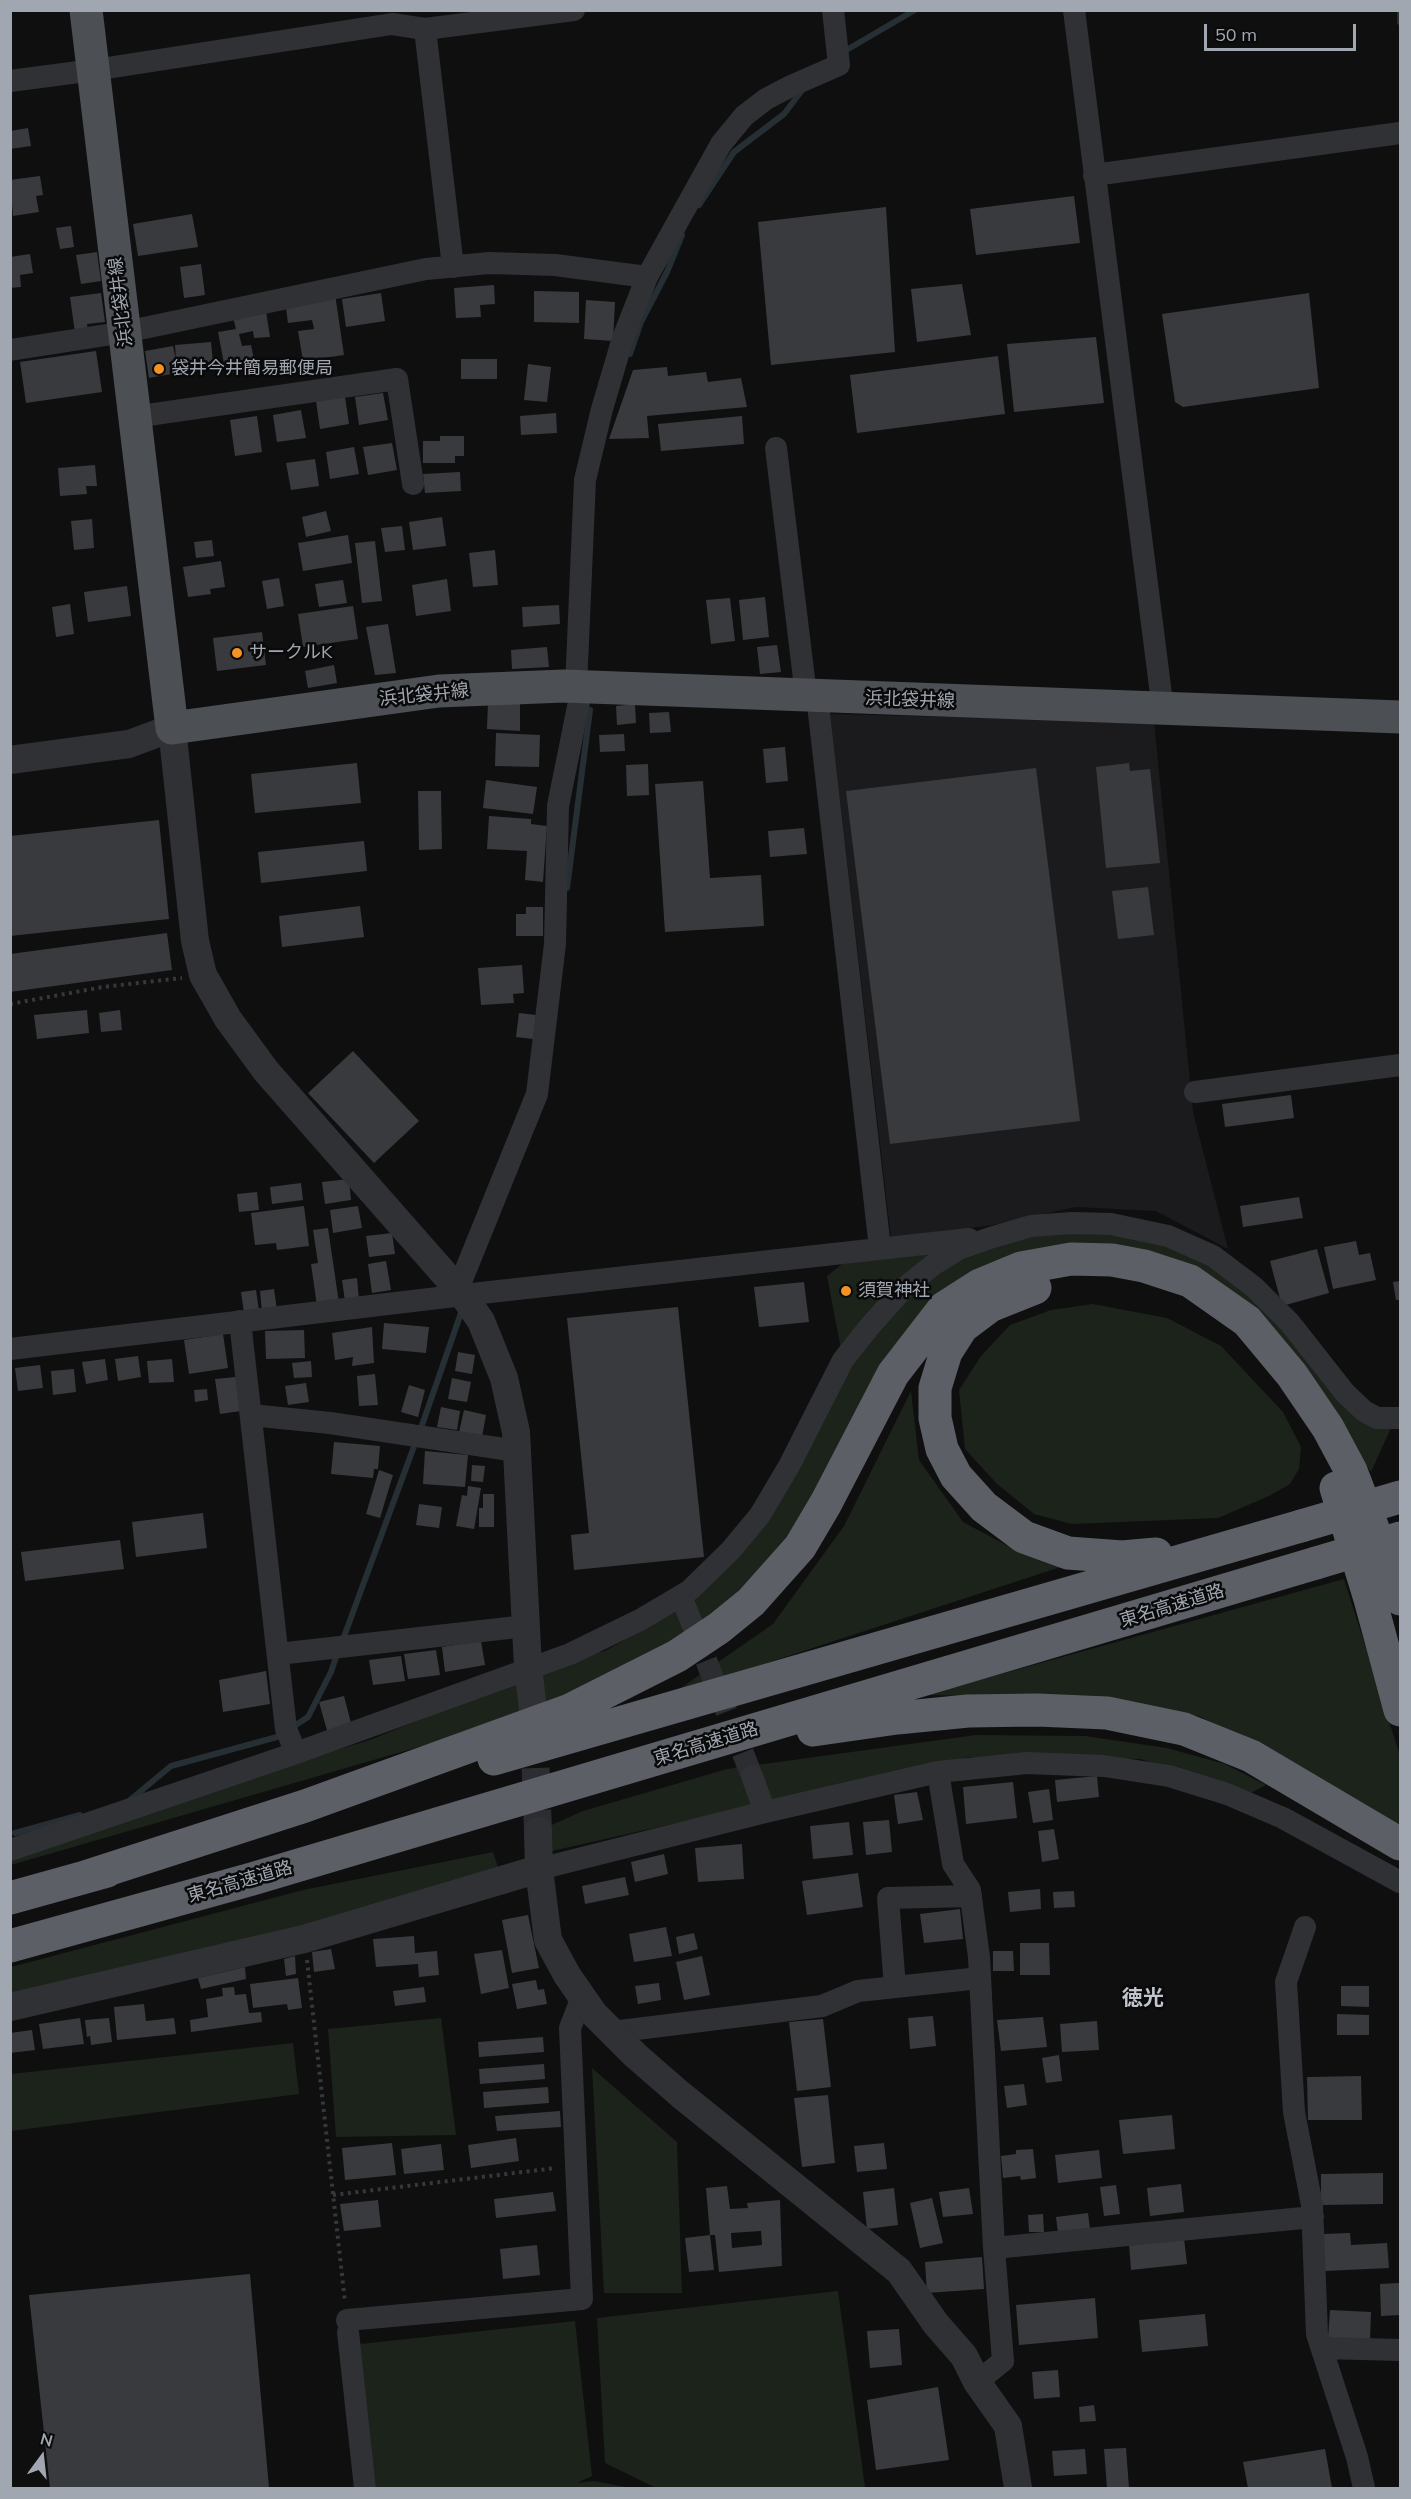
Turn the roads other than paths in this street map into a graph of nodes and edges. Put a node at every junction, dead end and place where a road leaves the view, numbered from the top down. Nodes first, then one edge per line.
1 (86, 10) edge
2 (574, 10) edge
3 (833, 10) edge
4 (1074, 10) edge
5 (425, 29) junction
6 (94, 70) junction
7 (10, 81) edge
8 (1401, 133) edge
9 (1094, 175) junction
10 (453, 267) junction
11 (647, 277) junction
12 (125, 333) junction
13 (10, 350) edge
14 (134, 417) junction
15 (776, 448) dead end
16 (413, 484) dead end
17 (579, 687) junction
18 (812, 696) junction
19 (1163, 710) junction
20 (1401, 717) edge
21 (172, 728) junction
22 (10, 760) edge
23 (1401, 1065) edge
24 (1195, 1092) dead end
25 (990, 1238) junction
26 (880, 1248) junction
27 (460, 1292) junction
28 (240, 1321) junction
29 (10, 1349) edge
30 (250, 1415) junction
31 (1401, 1418) edge
32 (517, 1451) junction
33 (1401, 1497) edge
34 (1401, 1538) edge
35 (1237, 1544) junction
36 (681, 1596) junction
37 (1401, 1599) edge
38 (526, 1626) junction
39 (693, 1626) tunnel mouth
40 (278, 1654) junction
41 (528, 1667) junction
42 (533, 1709) tunnel mouth
43 (1401, 1710) edge
44 (686, 1750) junction
45 (296, 1753) junction
46 (938, 1772) junction
47 (752, 1776) tunnel mouth
48 (765, 1812) junction
49 (538, 1831) tunnel mouth
50 (1401, 1844) edge
51 (10, 1850) edge
52 (539, 1869) junction
53 (85, 1877) junction
54 (1401, 1882) edge
55 (971, 1896) junction
56 (10, 1898) edge
57 (1305, 1927) dead end
58 (10, 1946) edge
59 (980, 1978) junction
60 (895, 1987) junction
61 (582, 1997) junction
62 (10, 2007) edge
63 (612, 2032) junction
64 (1313, 2217) junction
65 (994, 2248) junction
66 (1322, 2348) junction
67 (1401, 2350) edge
68 (977, 2382) junction
69 (365, 2488) edge
70 (1018, 2488) edge
71 (1364, 2488) edge

1 - 6 main road, 浜北袋井線
2 - 5 street
3 - 11 street
4 - 9 street
5 - 6 street
5 - 10 street
6 - 7 street
6 - 12 main road, 浜北袋井線
8 - 9 street
9 - 19 street
10 - 11 street
10 - 12 street
11 - 17 street
12 - 13 street
12 - 14 main road, 浜北袋井線
14 - 16 street
14 - 21 main road, 浜北袋井線
15 - 18 street
17 - 18 main road, 浜北袋井線
17 - 21 main road, 浜北袋井線
17 - 27 street
18 - 19 main road, 浜北袋井線
18 - 26 street
19 - 20 main road, 浜北袋井線
21 - 22 street
21 - 27 street
23 - 24 street
25 - 26 street
25 - 31 street
25 - 36 street
26 - 27 street
27 - 28 street
27 - 32 street
28 - 29 street
28 - 30 street
30 - 32 street
30 - 40 street
32 - 38 street
33 - 35 highway, bridge
34 - 44 highway, 東名高速道路, bridge
35 - 43 highway
35 - 53 highway
36 - 39 street
36 - 41 street
37 - 53 highway
38 - 40 street
38 - 41 street
40 - 45 street
41 - 42 street
41 - 45 street
44 - 50 highway
44 - 58 highway, 東名高速道路
45 - 51 street
46 - 48 street
46 - 54 street
46 - 55 street
47 - 48 street
48 - 52 street
49 - 52 street
52 - 61 street
52 - 62 street
53 - 56 highway
55 - 59 street
55 - 60 street
57 - 64 street
59 - 60 street
59 - 65 street
60 - 63 street
61 - 63 street
61 - 69 street
63 - 68 street
64 - 65 street
64 - 66 street
65 - 68 street
66 - 67 street
66 - 71 street
68 - 70 street

